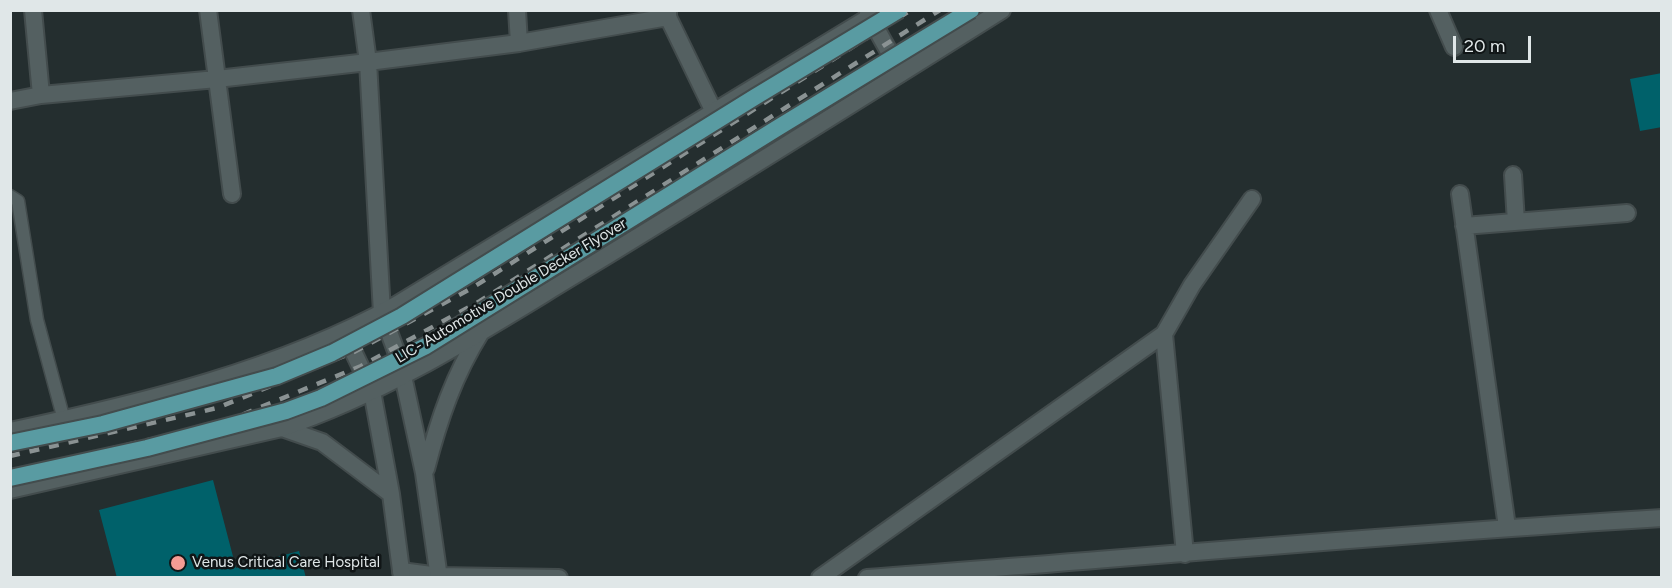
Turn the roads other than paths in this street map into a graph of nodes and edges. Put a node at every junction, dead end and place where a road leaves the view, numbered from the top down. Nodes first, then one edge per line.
1 (33, 10) edge
2 (208, 10) edge
3 (361, 10) edge
4 (517, 10) edge
5 (899, 10) edge
6 (971, 10) edge
7 (1002, 10) edge
8 (1438, 10) edge
9 (872, 13) edge
10 (668, 14) edge
11 (519, 43) junction
12 (1454, 47) dead end
13 (368, 62) junction
14 (902, 73) junction
15 (217, 79) junction
16 (41, 95) junction
17 (10, 101) edge
18 (714, 112) junction
19 (1513, 176) dead end
20 (232, 194) dead end
21 (1460, 194) dead end
22 (10, 196) edge
23 (1252, 199) dead end
24 (1627, 213) dead end
25 (1516, 222) junction
26 (1464, 226) junction
27 (382, 313) junction
28 (344, 332) junction
29 (481, 332) junction
30 (1164, 334) junction
31 (403, 376) junction
32 (372, 391) junction
33 (64, 420) junction
34 (282, 428) junction
35 (10, 431) edge
36 (10, 443) edge
37 (424, 473) junction
38 (10, 478) edge
39 (10, 490) edge
40 (391, 494) junction
41 (1662, 518) edge
42 (1507, 527) junction
43 (1185, 554) junction
44 (401, 574) edge
45 (439, 577) edge
46 (559, 578) edge
47 (820, 578) edge
48 (867, 578) edge

1 - 16 street
2 - 15 street
3 - 13 street
4 - 11 street
5 - 36 main road, bridge
6 - 38 main road, LIC- Automotive Double Decker Flyover, bridge
7 - 14 street
8 - 12 street
9 - 14 street
9 - 18 street
10 - 11 street
10 - 18 street
11 - 13 street
13 - 15 street
13 - 27 street
14 - 29 street
15 - 16 street
15 - 20 street
16 - 17 street
18 - 27 street
19 - 25 street
21 - 26 street
22 - 33 lane
23 - 30 street
24 - 25 street
25 - 26 street
26 - 42 street
27 - 28 street
27 - 31 street
28 - 32 street
28 - 33 street
29 - 31 street
29 - 37 street
30 - 43 street
30 - 47 street
31 - 32 street
31 - 37 street
32 - 34 street
32 - 40 street
33 - 35 street
34 - 39 street
34 - 40 street
37 - 45 street
40 - 44 street
41 - 42 street
42 - 43 street
43 - 48 street
44 - 45 street
45 - 46 street

